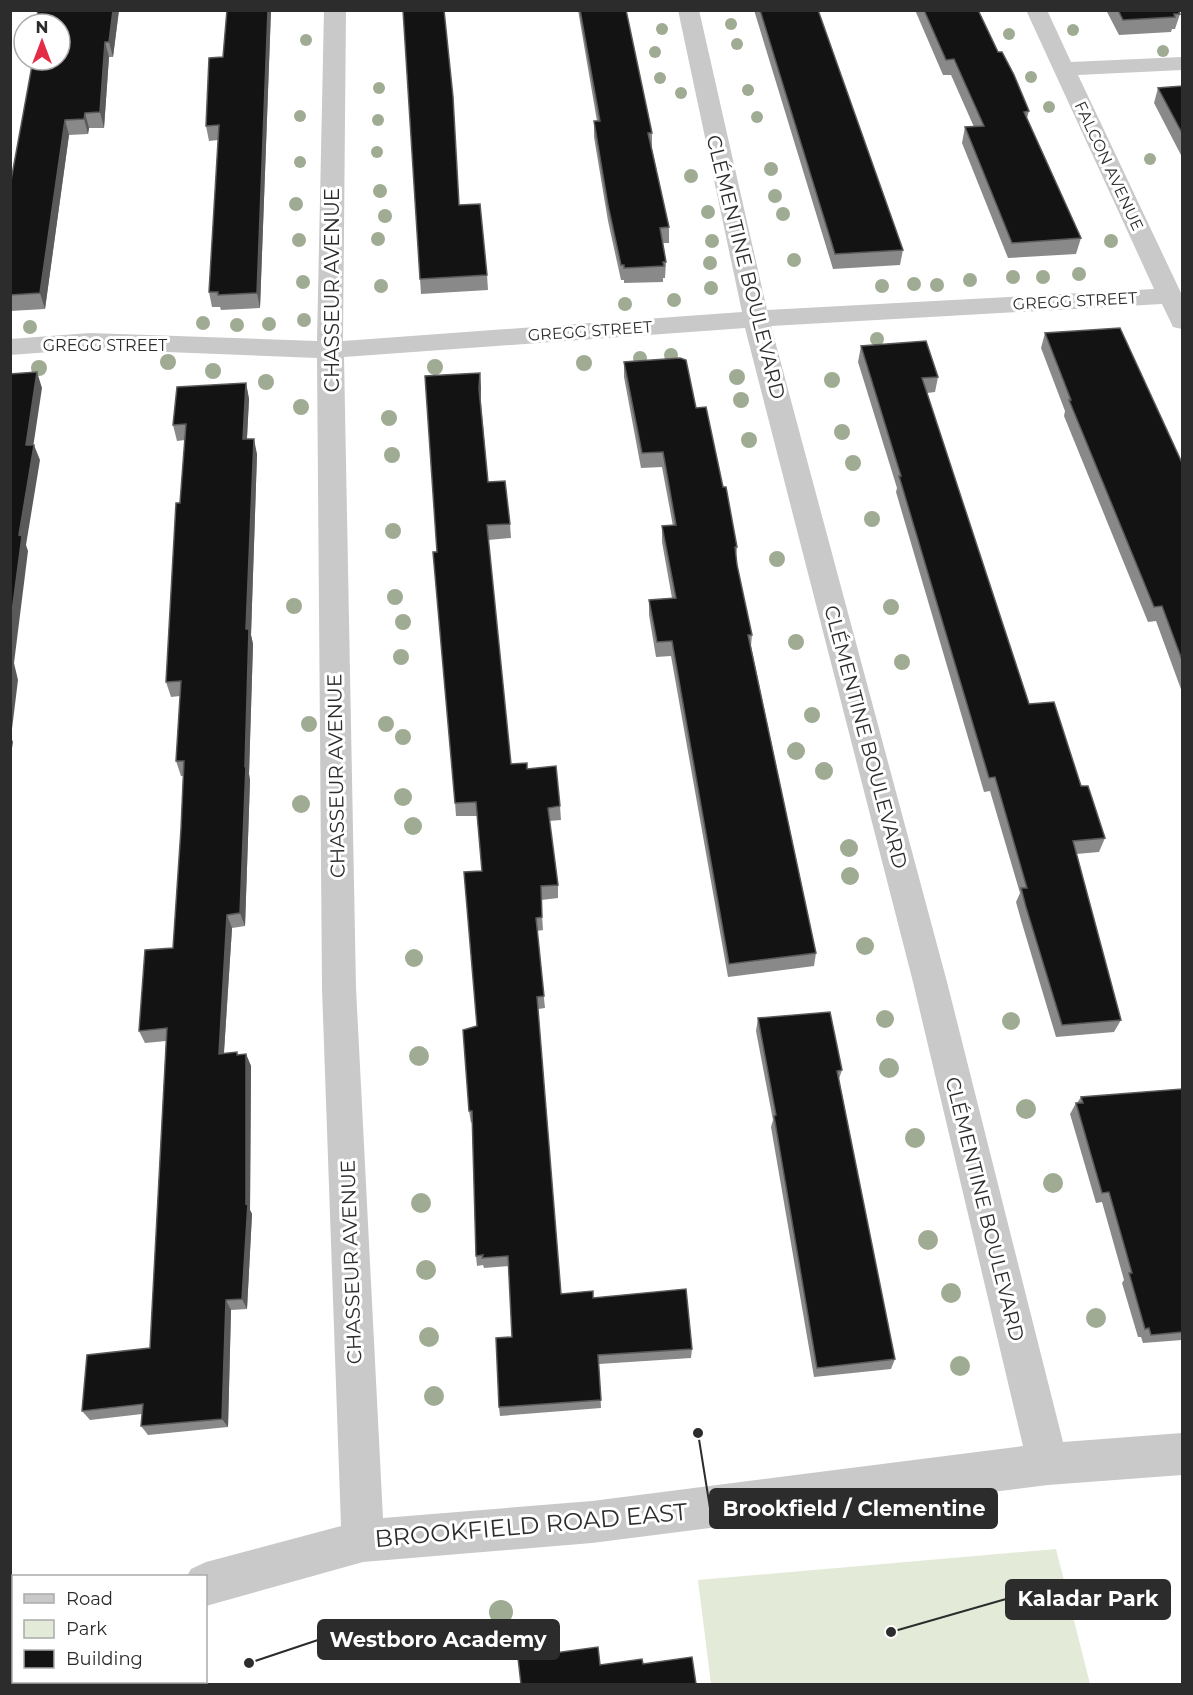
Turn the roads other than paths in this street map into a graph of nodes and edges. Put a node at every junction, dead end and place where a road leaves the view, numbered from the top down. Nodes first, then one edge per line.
1 (335, 10) edge
2 (688, 10) edge
3 (1036, 10) edge
4 (1182, 63) edge
5 (1064, 69) junction
6 (1170, 296) junction
7 (756, 319) junction
8 (1182, 321) edge
9 (10, 347) edge
10 (331, 350) junction
11 (1182, 1454) edge
12 (1048, 1464) junction
13 (363, 1541) junction
14 (207, 1584) edge

1 - 10 street, CHASSEUR AVENUE
2 - 7 street, CLÉMENTINE BOULEVARD
3 - 5 street, FALCON AVENUE
4 - 5 street
5 - 6 street, FALCON AVENUE
6 - 7 street, GREGG STREET
6 - 8 street, FALCON AVENUE
7 - 10 street, GREGG STREET
7 - 12 street, CLÉMENTINE BOULEVARD
9 - 10 street, GREGG STREET
10 - 13 street, CHASSEUR AVENUE
11 - 12 street, BROOKFIELD ROAD EAST
12 - 13 street, BROOKFIELD ROAD EAST
13 - 14 street, BROOKFIELD ROAD EAST

